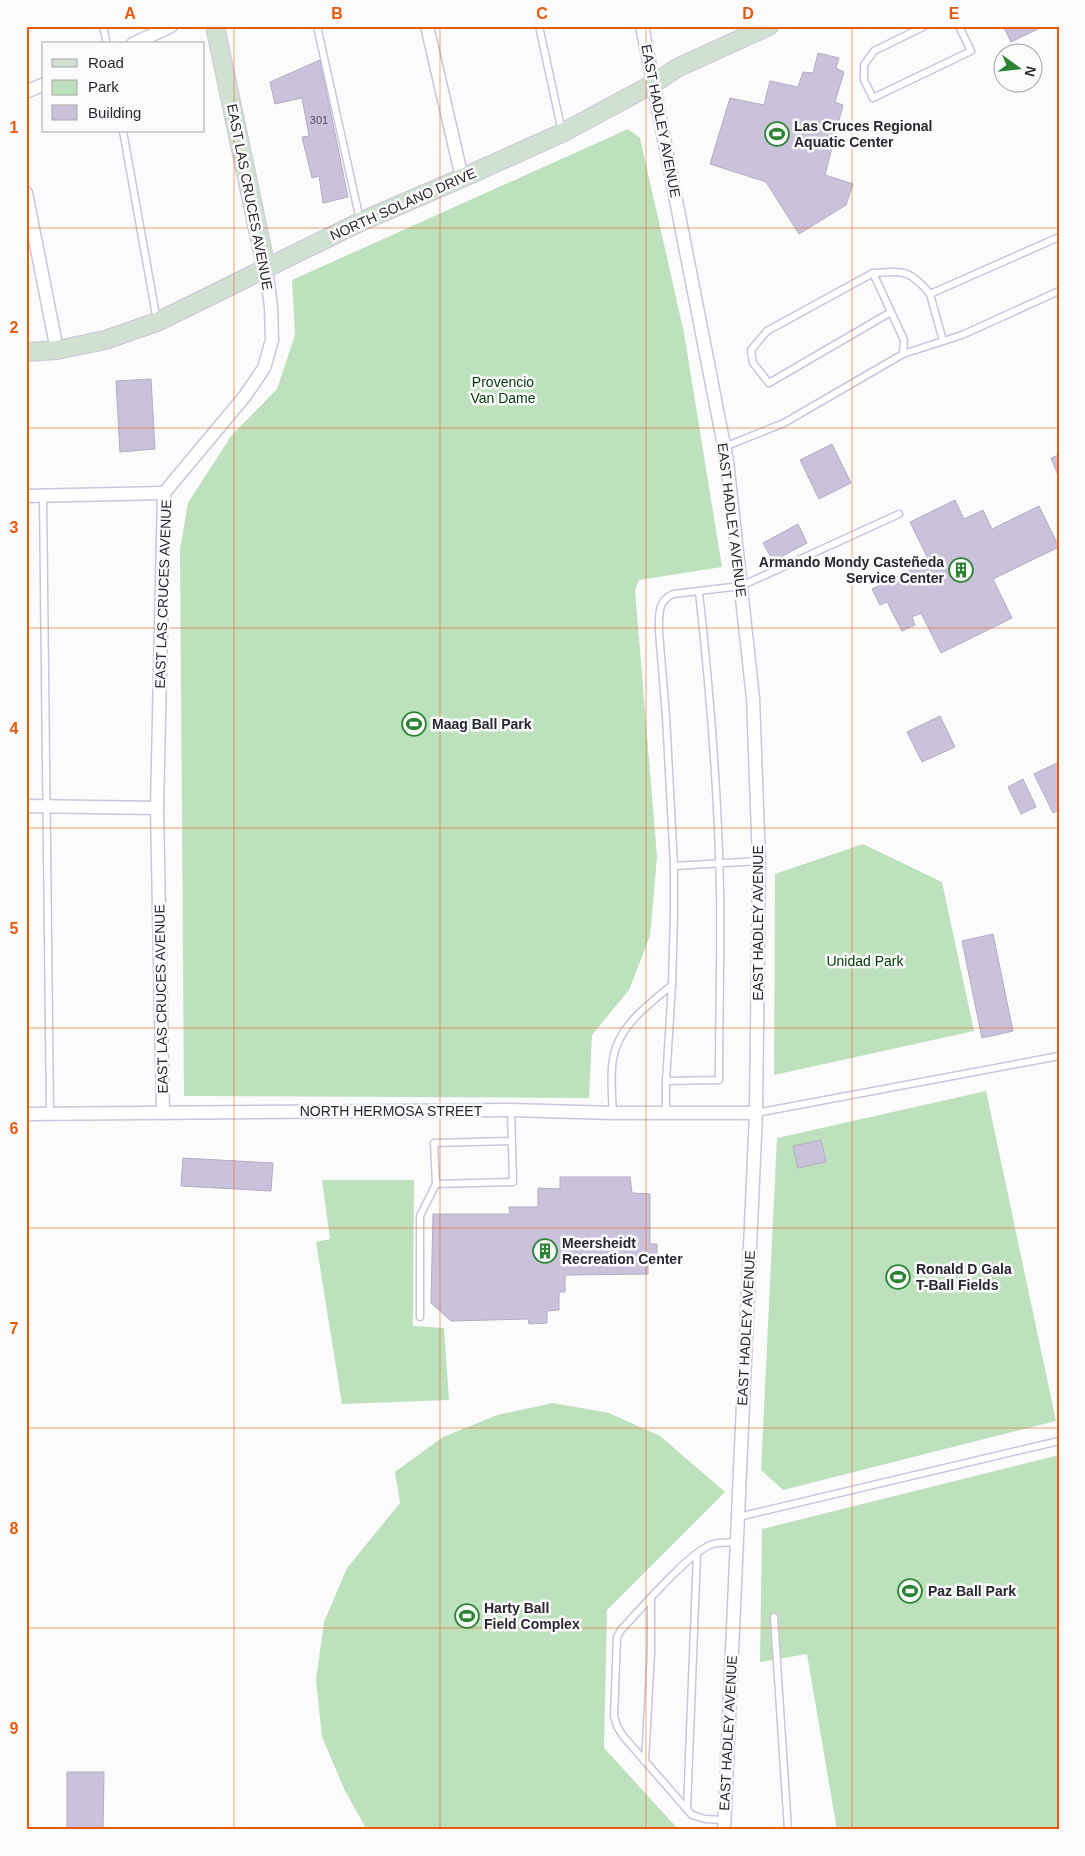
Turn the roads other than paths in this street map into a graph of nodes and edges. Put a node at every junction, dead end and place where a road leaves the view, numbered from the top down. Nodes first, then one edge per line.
1 (103, 26) edge
2 (171, 26) edge
3 (215, 26) edge
4 (317, 26) edge
5 (427, 26) edge
6 (539, 26) edge
7 (642, 26) edge
8 (769, 26) edge
9 (924, 26) edge
10 (960, 26) edge
11 (750, 31) edge
12 (107, 42) edge
13 (137, 42) edge
14 (653, 84) junction
15 (42, 85) edge
16 (26, 92) edge
17 (123, 132) edge
18 (562, 133) junction
19 (462, 178) junction
20 (26, 193) edge
21 (360, 222) junction
22 (1059, 237) edge
23 (266, 268) junction
24 (873, 273) junction
25 (1059, 291) edge
26 (930, 294) junction
27 (891, 312) junction
28 (157, 322) junction
29 (943, 341) junction
30 (57, 350) junction
31 (26, 352) edge
32 (903, 354) junction
33 (724, 447) junction
34 (164, 493) junction
35 (26, 496) edge
36 (44, 496) junction
37 (899, 514) dead end
38 (741, 586) junction
39 (698, 592) junction
40 (26, 806) edge
41 (47, 806) junction
42 (157, 808) junction
43 (759, 861) junction
44 (719, 863) junction
45 (674, 866) junction
46 (672, 985) junction
47 (1059, 1056) edge
48 (666, 1081) junction
49 (511, 1110) junction
50 (163, 1113) junction
51 (613, 1113) junction
52 (666, 1113) junction
53 (756, 1113) junction
54 (26, 1114) edge
55 (50, 1114) junction
56 (512, 1141) junction
57 (436, 1184) junction
58 (420, 1318) dead end
59 (1059, 1441) edge
60 (738, 1517) junction
61 (736, 1542) junction
62 (697, 1554) junction
63 (651, 1598) junction
64 (774, 1618) dead end
65 (645, 1762) junction
66 (687, 1809) junction
67 (724, 1825) edge
68 (788, 1830) edge

1 - 12 lane
2 - 13 street
3 - 23 main road, EAST LAS CRUCES AVENUE
4 - 21 lane
5 - 19 street
6 - 18 lane
7 - 14 street, EAST HADLEY AVENUE
8 - 11 main road, NORTH SOLANO DRIVE
9 - 10 lane
11 - 14 main road, NORTH SOLANO DRIVE
14 - 18 main road, NORTH SOLANO DRIVE
14 - 33 street, EAST HADLEY AVENUE
15 - 16 street
17 - 28 lane
18 - 19 main road, NORTH SOLANO DRIVE
19 - 21 main road, NORTH SOLANO DRIVE
20 - 30 street
21 - 23 main road, NORTH SOLANO DRIVE
22 - 26 lane
23 - 28 main road, NORTH SOLANO DRIVE
23 - 34 street, EAST LAS CRUCES AVENUE
24 - 26 lane
24 - 27 lane
24 - 27 lane
25 - 29 lane
26 - 29 lane
27 - 32 lane
28 - 30 main road, NORTH SOLANO DRIVE
29 - 32 lane
30 - 31 main road, NORTH SOLANO DRIVE
32 - 33 lane
33 - 38 street, EAST HADLEY AVENUE
34 - 36 street
34 - 42 street, EAST LAS CRUCES AVENUE
35 - 36 street
36 - 41 lane
37 - 38 lane
38 - 39 lane
38 - 43 street, EAST HADLEY AVENUE
39 - 44 lane
39 - 45 lane
40 - 41 street
41 - 42 street
41 - 55 lane
42 - 50 street, EAST LAS CRUCES AVENUE
43 - 44 lane
43 - 53 street, EAST HADLEY AVENUE
44 - 45 lane
44 - 48 lane
45 - 46 lane
46 - 48 lane
46 - 51 lane
47 - 53 lane
48 - 52 lane
49 - 50 street, NORTH HERMOSA STREET
49 - 51 street, NORTH HERMOSA STREET
49 - 56 lane
50 - 55 street, NORTH HERMOSA STREET
51 - 52 street, NORTH HERMOSA STREET
52 - 53 street, NORTH HERMOSA STREET
53 - 60 street, EAST HADLEY AVENUE
54 - 55 street, NORTH HERMOSA STREET
56 - 57 lane
56 - 57 lane
57 - 58 lane
59 - 60 lane
60 - 61 street, EAST HADLEY AVENUE
61 - 62 lane
61 - 67 street, EAST HADLEY AVENUE
62 - 63 lane
62 - 66 lane
63 - 65 lane
63 - 65 lane
64 - 68 lane
65 - 66 lane
66 - 67 lane

